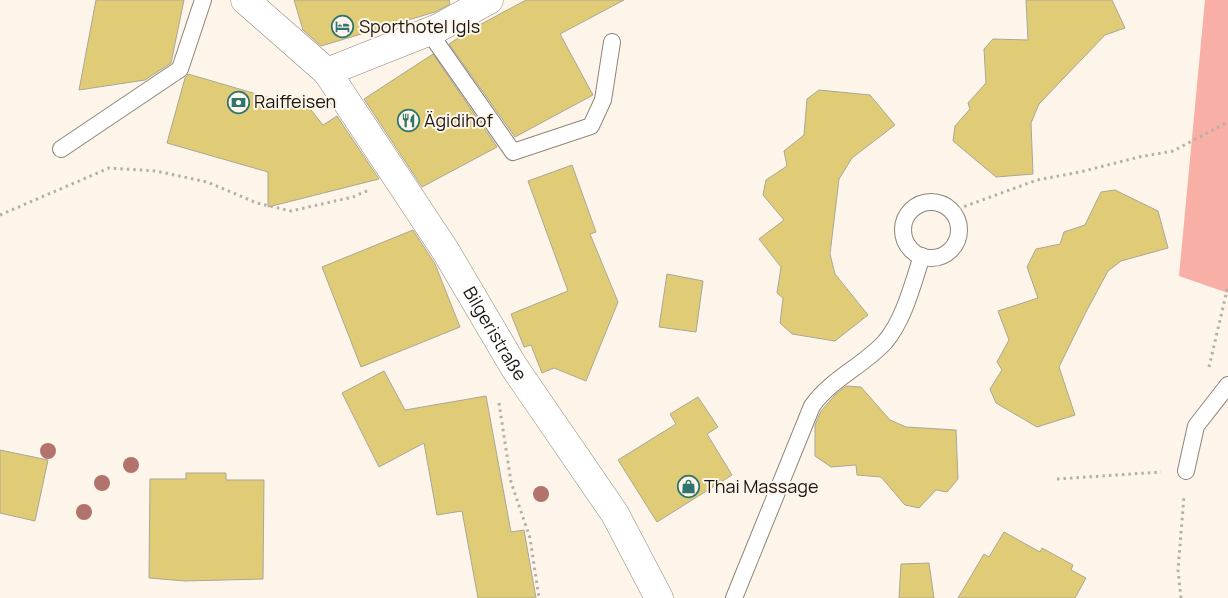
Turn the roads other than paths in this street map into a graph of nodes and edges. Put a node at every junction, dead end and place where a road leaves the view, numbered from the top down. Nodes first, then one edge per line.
1 (203, 0) edge
2 (245, 0) edge
3 (489, 0) edge
4 (429, 32) junction
5 (612, 42) dead end
6 (327, 72) junction
7 (61, 149) dead end
8 (922, 256) junction
9 (1228, 385) edge
10 (1186, 471) road end
11 (659, 598) edge
12 (734, 598) edge

1 - 7 lane
2 - 6 street, Bilgeristraße
3 - 4 street
4 - 5 lane
4 - 6 street
6 - 11 street, Bilgeristraße
8 - 8 lane
8 - 12 lane
9 - 10 lane

